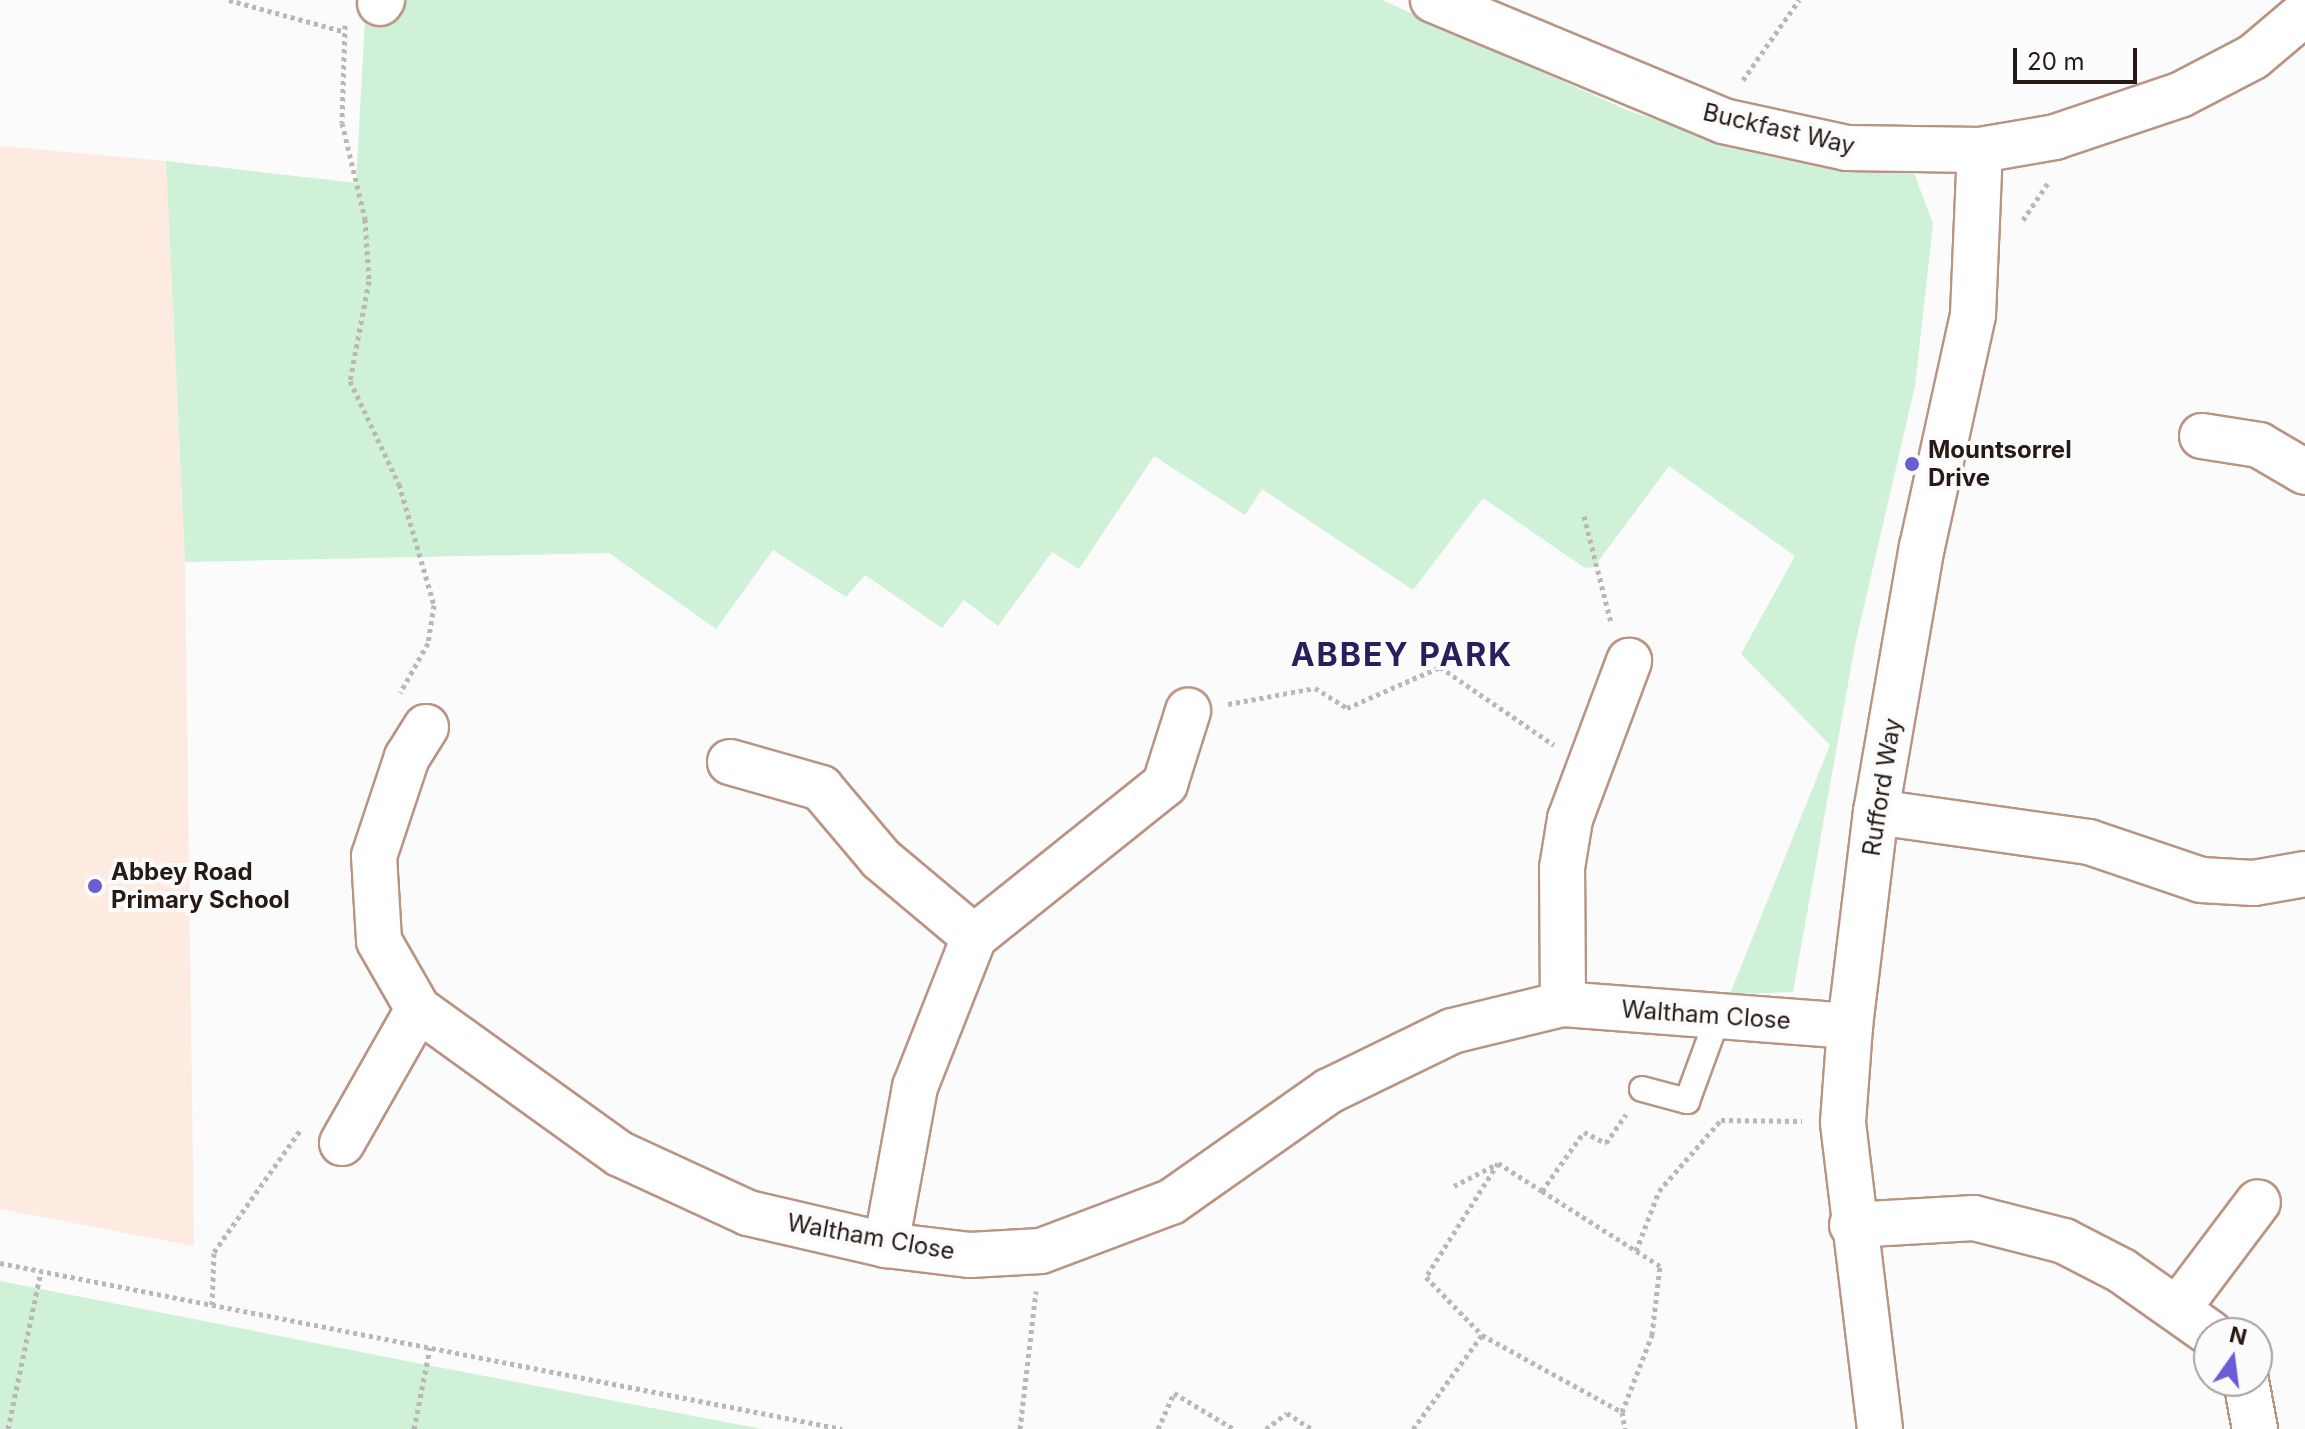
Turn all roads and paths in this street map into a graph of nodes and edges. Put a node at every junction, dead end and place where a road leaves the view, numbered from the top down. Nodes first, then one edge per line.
1 (229, 0) edge
2 (1433, 0) edge
3 (1799, 0) edge
4 (372, 5) edge
5 (2305, 13) edge
6 (342, 31) junction
7 (1756, 86) dead end
8 (1730, 94) junction
9 (1980, 150) junction
10 (2066, 177) dead end
11 (2021, 225) dead end
12 (2202, 436) dead end
13 (2305, 472) edge
14 (1584, 516) dead end
15 (1629, 661) joint
16 (1188, 711) joint
17 (426, 727) joint
18 (730, 762) dead end
19 (1592, 770) junction
20 (1876, 812) junction
21 (2305, 874) edge
22 (974, 937) junction
23 (1563, 1004) junction
24 (418, 1009) junction
25 (1719, 1014) junction
26 (1850, 1026) junction
27 (1642, 1089) joint
28 (1843, 1122) junction
29 (342, 1143) joint
30 (1498, 1163) junction
31 (1454, 1186) dead end
32 (1542, 1191) junction
33 (2258, 1202) dead end
34 (1852, 1225) junction
35 (886, 1245) junction
36 (1041, 1251) junction
37 (1636, 1251) junction
38 (0, 1263) edge
39 (41, 1271) junction
40 (212, 1305) junction
41 (2196, 1317) edge
42 (2193, 1319) edge
43 (1482, 1335) junction
44 (430, 1348) junction
45 (2249, 1397) edge
46 (1622, 1412) junction
47 (815, 1426) edge
48 (8, 1429) edge
49 (414, 1429) edge
50 (842, 1429) edge
51 (1020, 1429) edge
52 (1158, 1429) edge
53 (1234, 1429) edge
54 (1266, 1429) edge
55 (1312, 1429) edge
56 (1413, 1429) edge
57 (1625, 1429) edge
58 (1880, 1429) edge
59 (2255, 1429) edge

1 - 6 path
2 - 8 street, Buckfast Way
3 - 8 path
4 - 6 path
5 - 9 street, Buckfast Way
6 - 17 path
7 - 8 path
8 - 9 street, Buckfast Way
9 - 20 street, Rufford Way
10 - 11 path
12 - 13 street
14 - 15 path
15 - 19 street
16 - 19 path
16 - 22 street
17 - 24 street, Waltham Close
18 - 22 street
19 - 23 street
20 - 21 street
20 - 26 street, Rufford Way
22 - 35 street
23 - 25 street, Waltham Close
23 - 36 street, Waltham Close
24 - 29 street
24 - 35 street, Waltham Close
25 - 26 street, Waltham Close
25 - 27 lane
26 - 28 street, Rufford Way
27 - 32 path
28 - 34 street, Rufford Way
28 - 37 path
29 - 40 path
30 - 31 path
30 - 32 path
30 - 43 path
32 - 37 path
33 - 41 street
34 - 42 street
34 - 58 street, Rufford Way
35 - 36 street, Waltham Close
36 - 51 path
37 - 46 path
38 - 39 path
39 - 40 path
39 - 48 path
40 - 44 path
43 - 46 path
43 - 56 path
44 - 47 path
44 - 49 path
45 - 59 street
46 - 57 path
47 - 50 path
52 - 53 path
54 - 55 path

